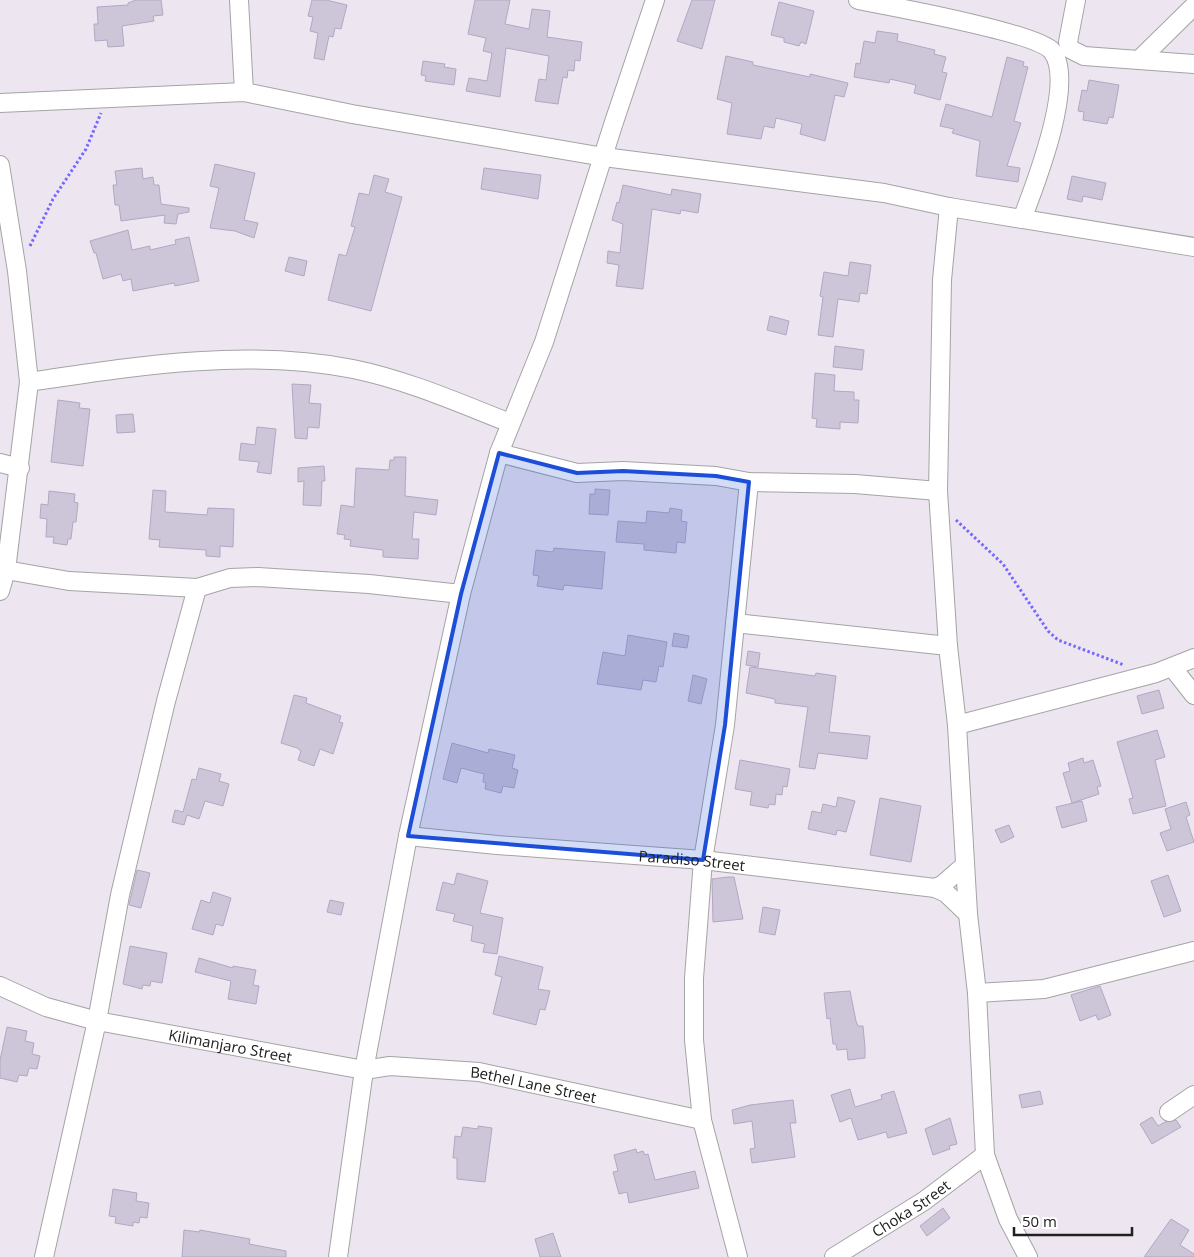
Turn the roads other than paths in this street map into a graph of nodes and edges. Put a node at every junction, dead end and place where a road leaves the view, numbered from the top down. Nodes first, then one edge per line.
1 (239, 0) edge
2 (655, 0) edge
3 (858, 0) edge
4 (1076, 0) edge
5 (1194, 6) edge
6 (1139, 60) junction
7 (1194, 64) edge
8 (244, 92) junction
9 (0, 103) edge
10 (604, 157) junction
11 (0, 165) edge
12 (949, 206) junction
13 (1022, 219) junction
14 (1194, 247) edge
15 (29, 382) junction
16 (510, 423) junction
17 (499, 453) junction
18 (0, 463) edge
19 (20, 468) junction
20 (749, 482) junction
21 (938, 491) junction
22 (6, 570) junction
23 (197, 588) junction
24 (0, 591) edge
25 (461, 594) junction
26 (735, 623) junction
27 (948, 646) junction
28 (1194, 658) edge
29 (1172, 667) junction
30 (1194, 695) edge
31 (957, 724) junction
32 (408, 836) junction
33 (703, 860) junction
34 (965, 865) junction
35 (935, 888) junction
36 (968, 914) junction
37 (1194, 951) edge
38 (0, 986) edge
39 (977, 993) junction
40 (97, 1021) junction
41 (364, 1070) junction
42 (1194, 1095) edge
43 (1169, 1112) dead end
44 (702, 1120) junction
45 (985, 1155) junction
46 (44, 1257) edge
47 (338, 1257) edge
48 (738, 1257) edge
49 (834, 1257) edge
50 (1028, 1257) edge

1 - 8 street
2 - 10 street
3 - 13 street
4 - 6 street
5 - 6 street
6 - 7 street
8 - 9 street
8 - 10 street
10 - 12 street
10 - 16 street
11 - 15 street
12 - 13 street
12 - 21 street
13 - 14 street
15 - 16 street
15 - 19 street
16 - 17 street
17 - 20 street
17 - 25 street
18 - 19 street
19 - 22 street
20 - 21 street
20 - 26 street
21 - 27 street
22 - 23 street
22 - 24 street
23 - 25 street
23 - 40 street
25 - 32 street
26 - 27 street
26 - 33 street
27 - 31 street
28 - 29 street
29 - 30 street
29 - 31 street
31 - 34 street
32 - 33 street, Paradiso Street
32 - 41 street
33 - 35 street, Paradiso Street
33 - 44 street
34 - 35 street
34 - 36 street
35 - 36 street, Paradiso Street
36 - 39 street
37 - 39 street
38 - 40 street, Kilimanjaro Street
39 - 45 street
40 - 41 street, Kilimanjaro Street
40 - 46 street
41 - 44 street, Bethel Lane Street
41 - 47 street
42 - 43 street
44 - 48 street
45 - 49 street, Choka Street
45 - 50 street

